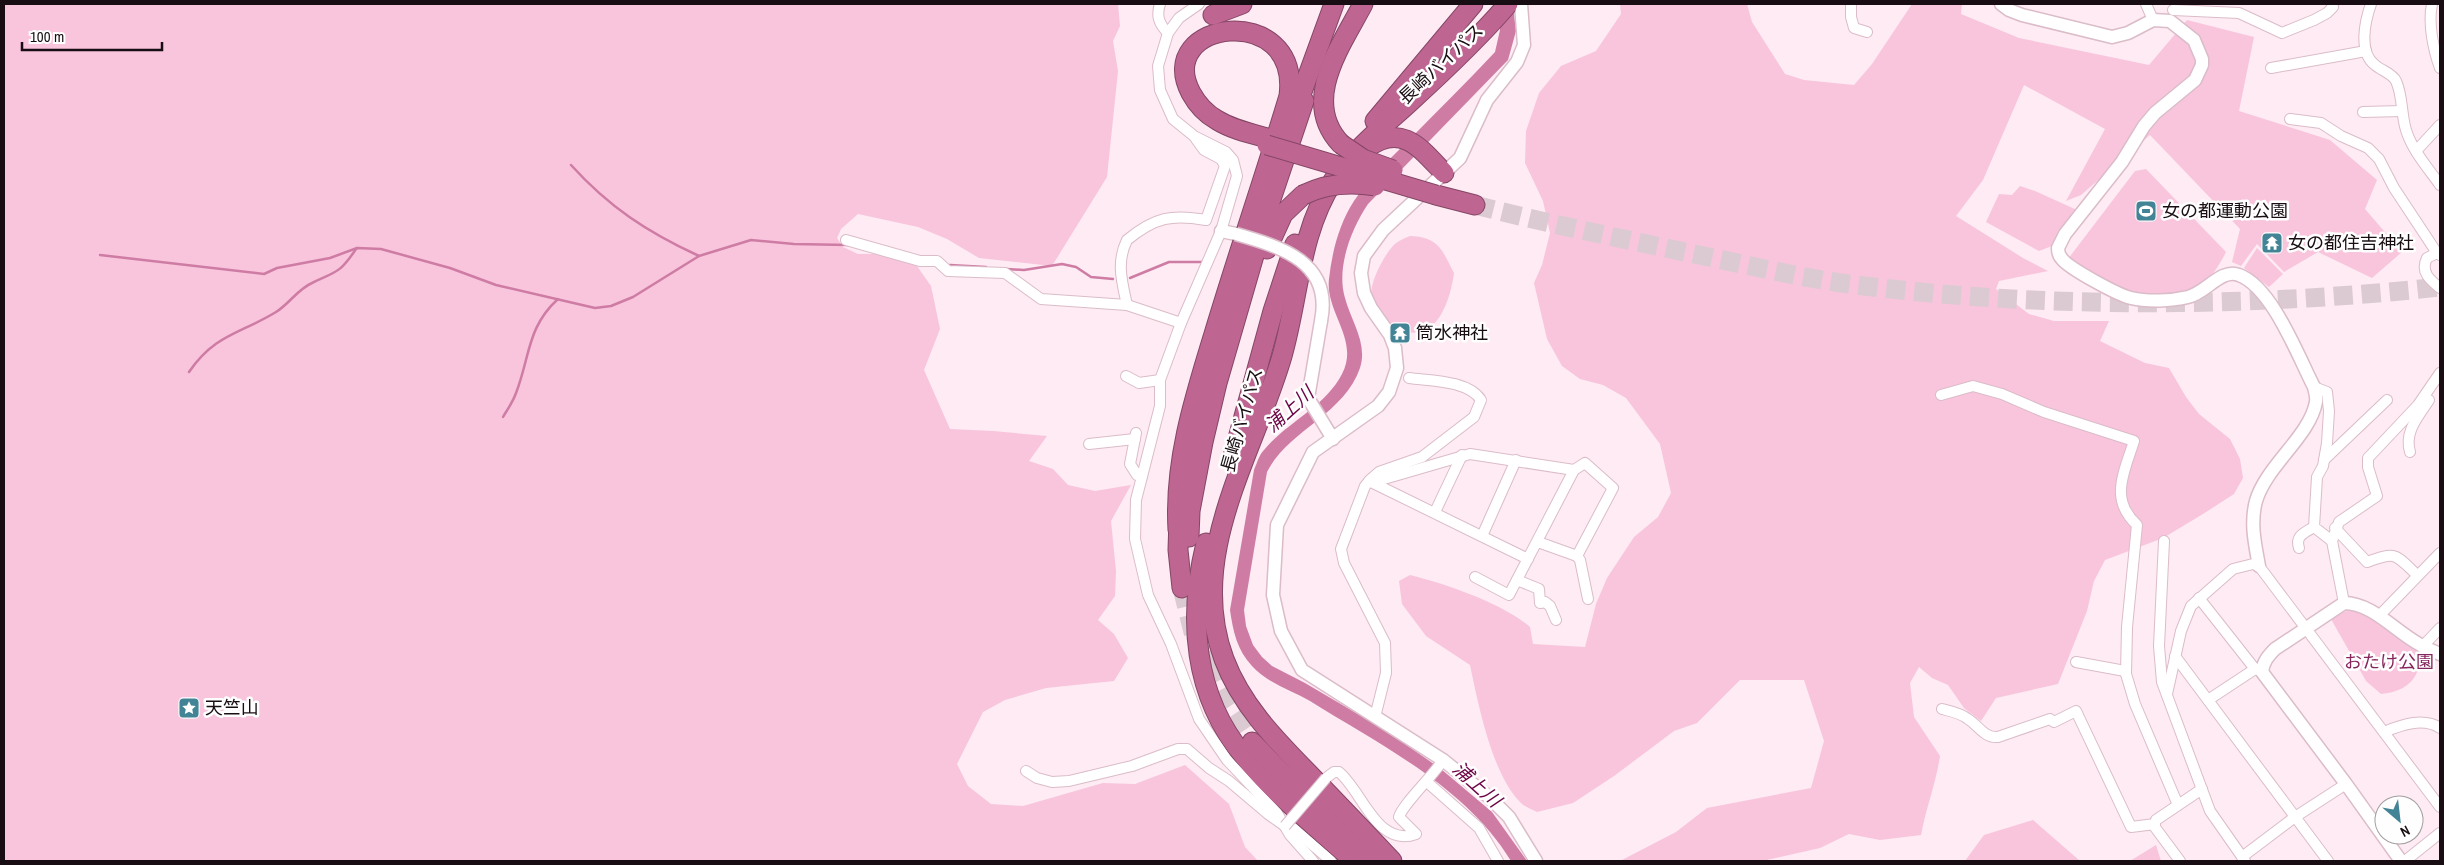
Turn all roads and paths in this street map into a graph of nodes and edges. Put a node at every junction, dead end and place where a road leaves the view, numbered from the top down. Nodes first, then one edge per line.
1 (1160, 4) edge
2 (1199, 4) edge
3 (1242, 4) edge
4 (1334, 4) edge
5 (1341, 4) edge
6 (1363, 4) edge
7 (1473, 4) edge
8 (1508, 4) edge
9 (1521, 4) edge
10 (1851, 4) edge
11 (2001, 4) edge
12 (2146, 4) edge
13 (2332, 4) edge
14 (2371, 4) edge
15 (2432, 4) edge
16 (2173, 12) edge
17 (1495, 14) edge
18 (2153, 20) junction
19 (1868, 32) dead end
20 (1168, 33) junction
21 (2366, 51) junction
22 (2438, 51) edge
23 (2271, 68) dead end
24 (2440, 68) edge
25 (2402, 111) junction
26 (2363, 112) dead end
27 (2290, 119) dead end
28 (2440, 125) edge
29 (1368, 130) junction
30 (1194, 136) junction
31 (1269, 142) junction
32 (2416, 151) junction
33 (2440, 185) edge
34 (1440, 186) junction
35 (1322, 200) junction
36 (1475, 203) tunnel mouth
37 (1221, 231) junction
38 (846, 240) dead end
39 (2438, 254) edge
40 (2440, 288) edge
41 (1127, 305) junction
42 (1181, 323) junction
43 (1126, 376) dead end
44 (1409, 378) dead end
45 (2437, 378) edge
46 (1160, 380) junction
47 (2314, 387) junction
48 (1941, 395) dead end
49 (2388, 400) dead end
50 (1329, 433) junction
51 (1089, 444) dead end
52 (2410, 452) dead end
53 (1462, 455) junction
54 (1516, 460) junction
55 (2324, 460) junction
56 (1574, 470) junction
57 (1142, 476) junction
58 (1370, 480) junction
59 (1194, 488) junction
60 (1435, 512) junction
61 (2314, 526) junction
62 (2335, 528) junction
63 (1178, 530) junction
64 (1482, 536) junction
65 (2164, 541) dead end
66 (2332, 541) junction
67 (1538, 542) junction
68 (2299, 548) dead end
69 (2440, 553) edge
70 (1576, 556) junction
71 (1528, 559) junction
72 (2259, 566) junction
73 (1191, 568) tunnel mouth
74 (2417, 575) junction
75 (1475, 577) dead end
76 (1517, 580) junction
77 (1182, 588) tunnel mouth
78 (2199, 598) junction
79 (1588, 599) dead end
80 (2344, 603) junction
81 (2379, 616) junction
82 (1556, 620) dead end
83 (2305, 628) junction
84 (2440, 628) edge
85 (2423, 646) junction
86 (2440, 654) edge
87 (2175, 656) junction
88 (2076, 662) dead end
89 (1218, 667) tunnel mouth
90 (2258, 670) junction
91 (2126, 671) junction
92 (2167, 694) junction
93 (2208, 700) junction
94 (1942, 709) dead end
95 (1375, 717) junction
96 (2440, 728) edge
97 (2384, 732) junction
98 (1252, 742) tunnel mouth
99 (1441, 762) junction
100 (1026, 771) dead end
101 (1427, 782) junction
102 (2346, 784) junction
103 (2202, 789) junction
104 (2178, 804) junction
105 (2440, 807) edge
106 (2295, 817) junction
107 (2155, 824) junction
108 (1286, 826) junction
109 (2440, 833) edge
110 (1384, 858) edge
111 (2244, 859) edge
112 (1313, 861) edge
113 (1331, 861) edge
114 (1354, 861) edge
115 (1498, 861) edge
116 (1536, 861) edge
117 (2180, 861) edge
118 (2328, 861) edge
119 (2403, 861) edge

1 - 20 street
2 - 20 street
3 - 31 highway
4 - 63 highway
5 - 59 highway, 長崎バイパス
6 - 34 highway, bridge
7 - 29 highway
8 - 17 highway, 長崎バイパス
9 - 34 street
10 - 19 street
11 - 18 street
12 - 18 street
13 - 16 street
14 - 21 street
15 - 22 street
16 - 18 street
16 - 47 street
17 - 29 highway, 長崎バイパス
17 - 35 highway, 長崎バイパス
20 - 30 street
21 - 23 street
21 - 25 street
22 - 24 street
25 - 26 street
25 - 32 street
27 - 39 street
28 - 32 street
29 - 114 highway, 長崎バイパス
30 - 37 street
30 - 41 street
31 - 34 highway, bridge
31 - 63 highway
32 - 33 street
34 - 35 highway
34 - 36 highway
34 - 50 street
34 - 59 highway, bridge
35 - 110 highway, 長崎バイパス
37 - 42 street
37 - 50 street, bridge
38 - 41 street
39 - 40 street
41 - 42 street
42 - 46 street
43 - 46 street
44 - 58 street
45 - 52 street
45 - 62 street
46 - 57 street
47 - 55 street
47 - 72 street
48 - 91 street
49 - 55 street
50 - 95 street
51 - 57 street
53 - 54 street
53 - 58 street
53 - 60 street
54 - 56 street
54 - 64 street
55 - 61 street
56 - 67 street
56 - 70 street
57 - 108 street
58 - 60 street
58 - 95 street
59 - 73 highway, 長崎バイパス
60 - 64 street
61 - 66 street
61 - 68 street
62 - 66 street
62 - 74 street
63 - 77 highway
64 - 71 street
65 - 92 street
66 - 80 street
67 - 70 street
67 - 71 street
69 - 74 street
70 - 79 street
71 - 76 street
72 - 78 street
72 - 83 street
74 - 81 street
75 - 76 street
76 - 82 street
78 - 87 street
78 - 90 street
80 - 81 street
80 - 83 street
81 - 85 street
83 - 90 street
83 - 97 street
84 - 85 street
85 - 86 street
87 - 92 street
87 - 93 street
88 - 91 street
89 - 110 highway
90 - 93 street
90 - 102 street
91 - 104 street
92 - 103 street
93 - 106 street
94 - 107 street
95 - 99 street
96 - 97 street
97 - 105 street
98 - 110 highway
99 - 101 street
99 - 116 street
100 - 108 street
101 - 108 street, bridge
101 - 115 street
102 - 106 street
102 - 119 street
103 - 104 street
103 - 111 street
104 - 107 street
106 - 111 street
106 - 118 street
107 - 117 street
108 - 112 street
108 - 113 street
109 - 119 street

